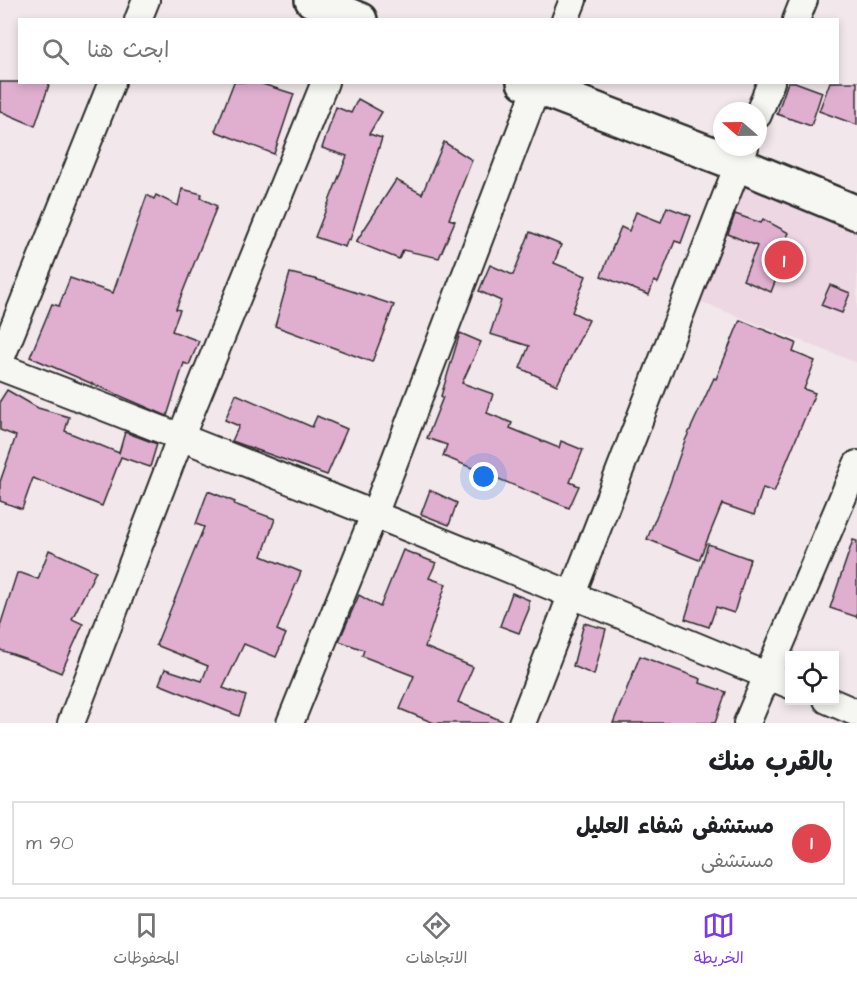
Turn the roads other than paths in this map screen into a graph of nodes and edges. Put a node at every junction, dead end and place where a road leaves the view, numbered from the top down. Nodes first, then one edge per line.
1 (146, 0) edge
2 (312, 0) edge
3 (573, 0) edge
4 (804, 0) edge
5 (356, 14) edge
6 (139, 18) edge
7 (566, 18) edge
8 (797, 18) edge
9 (111, 84) edge
10 (324, 84) edge
11 (533, 84) edge
12 (770, 84) edge
13 (763, 102) edge
14 (713, 146) edge
15 (742, 156) edge
16 (857, 213) edge
17 (0, 361) edge
18 (0, 367) edge
19 (181, 436) junction
20 (857, 464) edge
21 (374, 515) junction
22 (571, 593) junction
23 (766, 675) junction
24 (785, 683) edge
25 (838, 705) edge
26 (857, 713) edge
27 (71, 723) edge
28 (290, 723) edge
29 (522, 723) edge
30 (747, 723) edge

1 - 6 street
2 - 5 street
3 - 7 street
4 - 8 street
9 - 17 street
10 - 19 street
11 - 14 street
11 - 21 street
12 - 13 street
15 - 16 street
15 - 22 street
18 - 19 street
19 - 21 street
19 - 27 street
20 - 23 street
21 - 22 street
21 - 28 street
22 - 23 street
22 - 29 street
23 - 24 street
23 - 30 street
25 - 26 street

